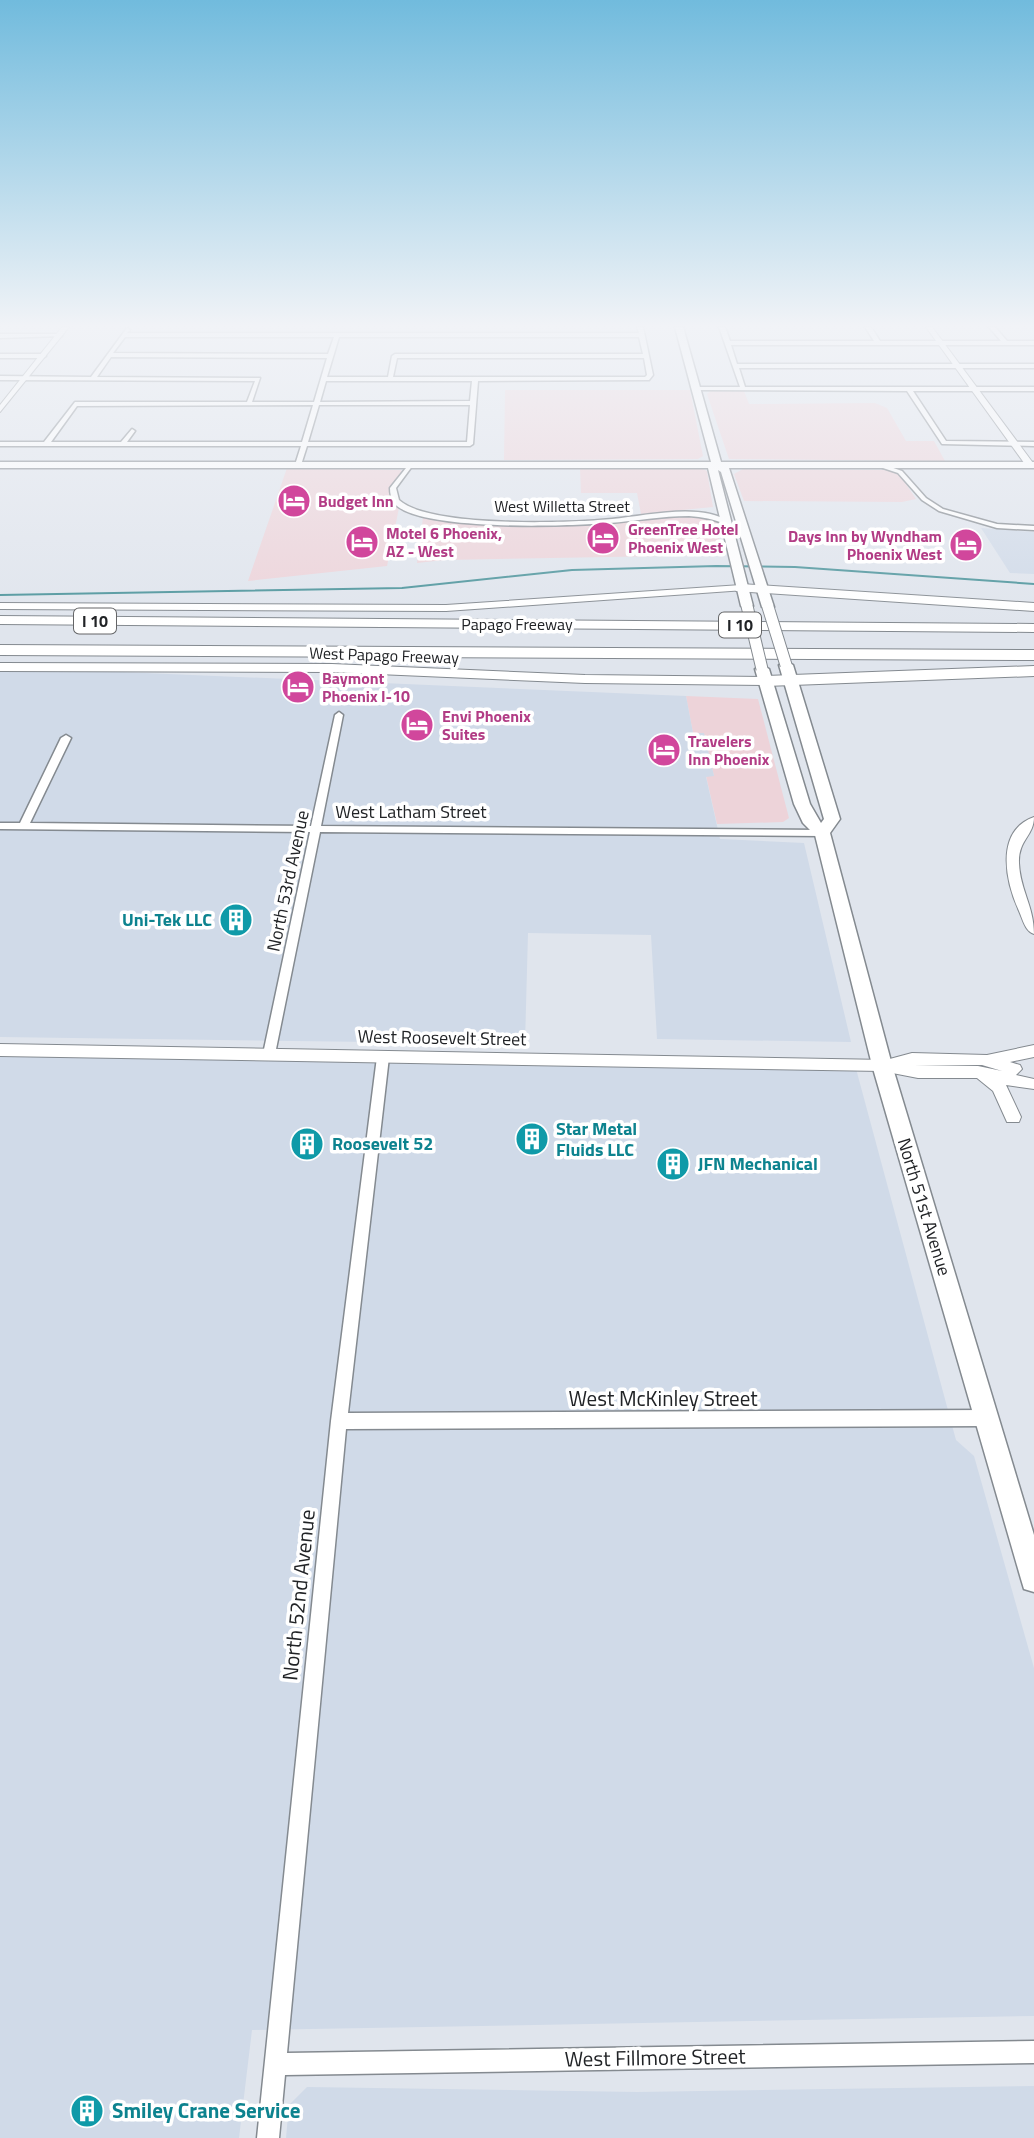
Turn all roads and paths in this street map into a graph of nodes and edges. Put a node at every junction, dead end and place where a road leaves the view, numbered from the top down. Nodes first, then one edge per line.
1 (58, 427) edge
2 (310, 427) edge
3 (471, 427) edge
4 (706, 427) edge
5 (933, 427) edge
6 (1002, 427) edge
7 (132, 431) dead end
8 (222, 432) dead end
9 (390, 432) dead end
10 (0, 444) edge
11 (46, 444) junction
12 (123, 444) junction
13 (216, 444) junction
14 (304, 444) junction
15 (387, 444) junction
16 (1014, 444) junction
17 (1034, 444) edge
18 (0, 465) edge
19 (298, 465) junction
20 (410, 465) junction
21 (717, 465) junction
22 (879, 465) junction
23 (931, 465) junction
24 (1032, 465) edge
25 (913, 485) junction
26 (724, 516) junction
27 (1034, 528) edge
28 (753, 555) junction
29 (741, 588) junction
30 (763, 588) junction
31 (0, 606) edge
32 (1034, 607) edge
33 (0, 614) edge
34 (0, 620) edge
35 (191, 621) junction
36 (445, 623) junction
37 (1034, 628) edge
38 (0, 631) edge
39 (0, 639) edge
40 (0, 652) edge
41 (479, 652) junction
42 (1034, 655) edge
43 (0, 667) edge
44 (1034, 671) edge
45 (764, 675) junction
46 (789, 675) junction
47 (339, 715) dead end
48 (66, 738) dead end
49 (1034, 821) edge
50 (0, 826) edge
51 (24, 826) junction
52 (316, 828) junction
53 (822, 833) junction
54 (1034, 929) edge
55 (0, 1050) edge
56 (1034, 1051) edge
57 (270, 1054) junction
58 (383, 1057) junction
59 (882, 1065) junction
60 (980, 1066) junction
61 (1032, 1080) edge
62 (1013, 1117) dead end
63 (987, 1418) junction
64 (339, 1421) junction
65 (1034, 1580) edge
66 (1034, 2052) edge
67 (275, 2064) junction
68 (268, 2138) edge

1 - 11 street
2 - 14 street
3 - 15 street
4 - 21 main road, North 51st Avenue
5 - 16 street
6 - 16 street
7 - 12 street
8 - 13 street
9 - 15 street
10 - 11 street
11 - 12 street
12 - 13 street
13 - 14 street
14 - 15 street
14 - 19 street
16 - 17 street
16 - 24 street
18 - 19 main road
19 - 20 main road
20 - 21 main road
20 - 26 street, West Willetta Street
21 - 22 main road
21 - 26 main road, North 51st Avenue
21 - 28 main road, North 51st Avenue
22 - 23 main road
22 - 25 street
23 - 24 main road
23 - 25 street
25 - 27 street
26 - 28 main road
26 - 29 main road, North 51st Avenue
28 - 30 main road, North 51st Avenue
29 - 30 highway
29 - 31 main road
29 - 45 main road, North 51st Avenue, bridge
30 - 32 highway
30 - 46 main road, North 51st Avenue, bridge
33 - 35 highway
34 - 35 highway, Papago Freeway / I 10
35 - 36 highway, Papago Freeway / I 10
36 - 37 highway, Papago Freeway / I 10
36 - 38 highway
39 - 41 highway
40 - 41 highway, Papago Freeway / I 10
41 - 42 highway, Papago Freeway / I 10
43 - 45 main road, West Papago Freeway
44 - 46 highway
45 - 46 highway
45 - 53 main road, North 51st Avenue
46 - 53 main road, North 51st Avenue
47 - 52 street, North 53rd Avenue
48 - 51 street
49 - 54 street
50 - 51 street, West Latham Street
51 - 52 street, West Latham Street
52 - 53 street, West Latham Street
52 - 57 street, North 53rd Avenue
53 - 59 main road, North 51st Avenue
55 - 57 street, West Roosevelt Street
56 - 60 street
57 - 58 street, West Roosevelt Street
58 - 59 street, West Roosevelt Street
58 - 64 street, North 52nd Avenue
59 - 60 street, West Roosevelt Street
59 - 63 main road, North 51st Avenue
60 - 61 street, West Roosevelt Street
60 - 62 street
63 - 64 street, West McKinley Street
63 - 65 main road, North 51st Avenue
64 - 67 street, North 52nd Avenue
66 - 67 street, West Fillmore Street
67 - 68 street, North 52nd Avenue

